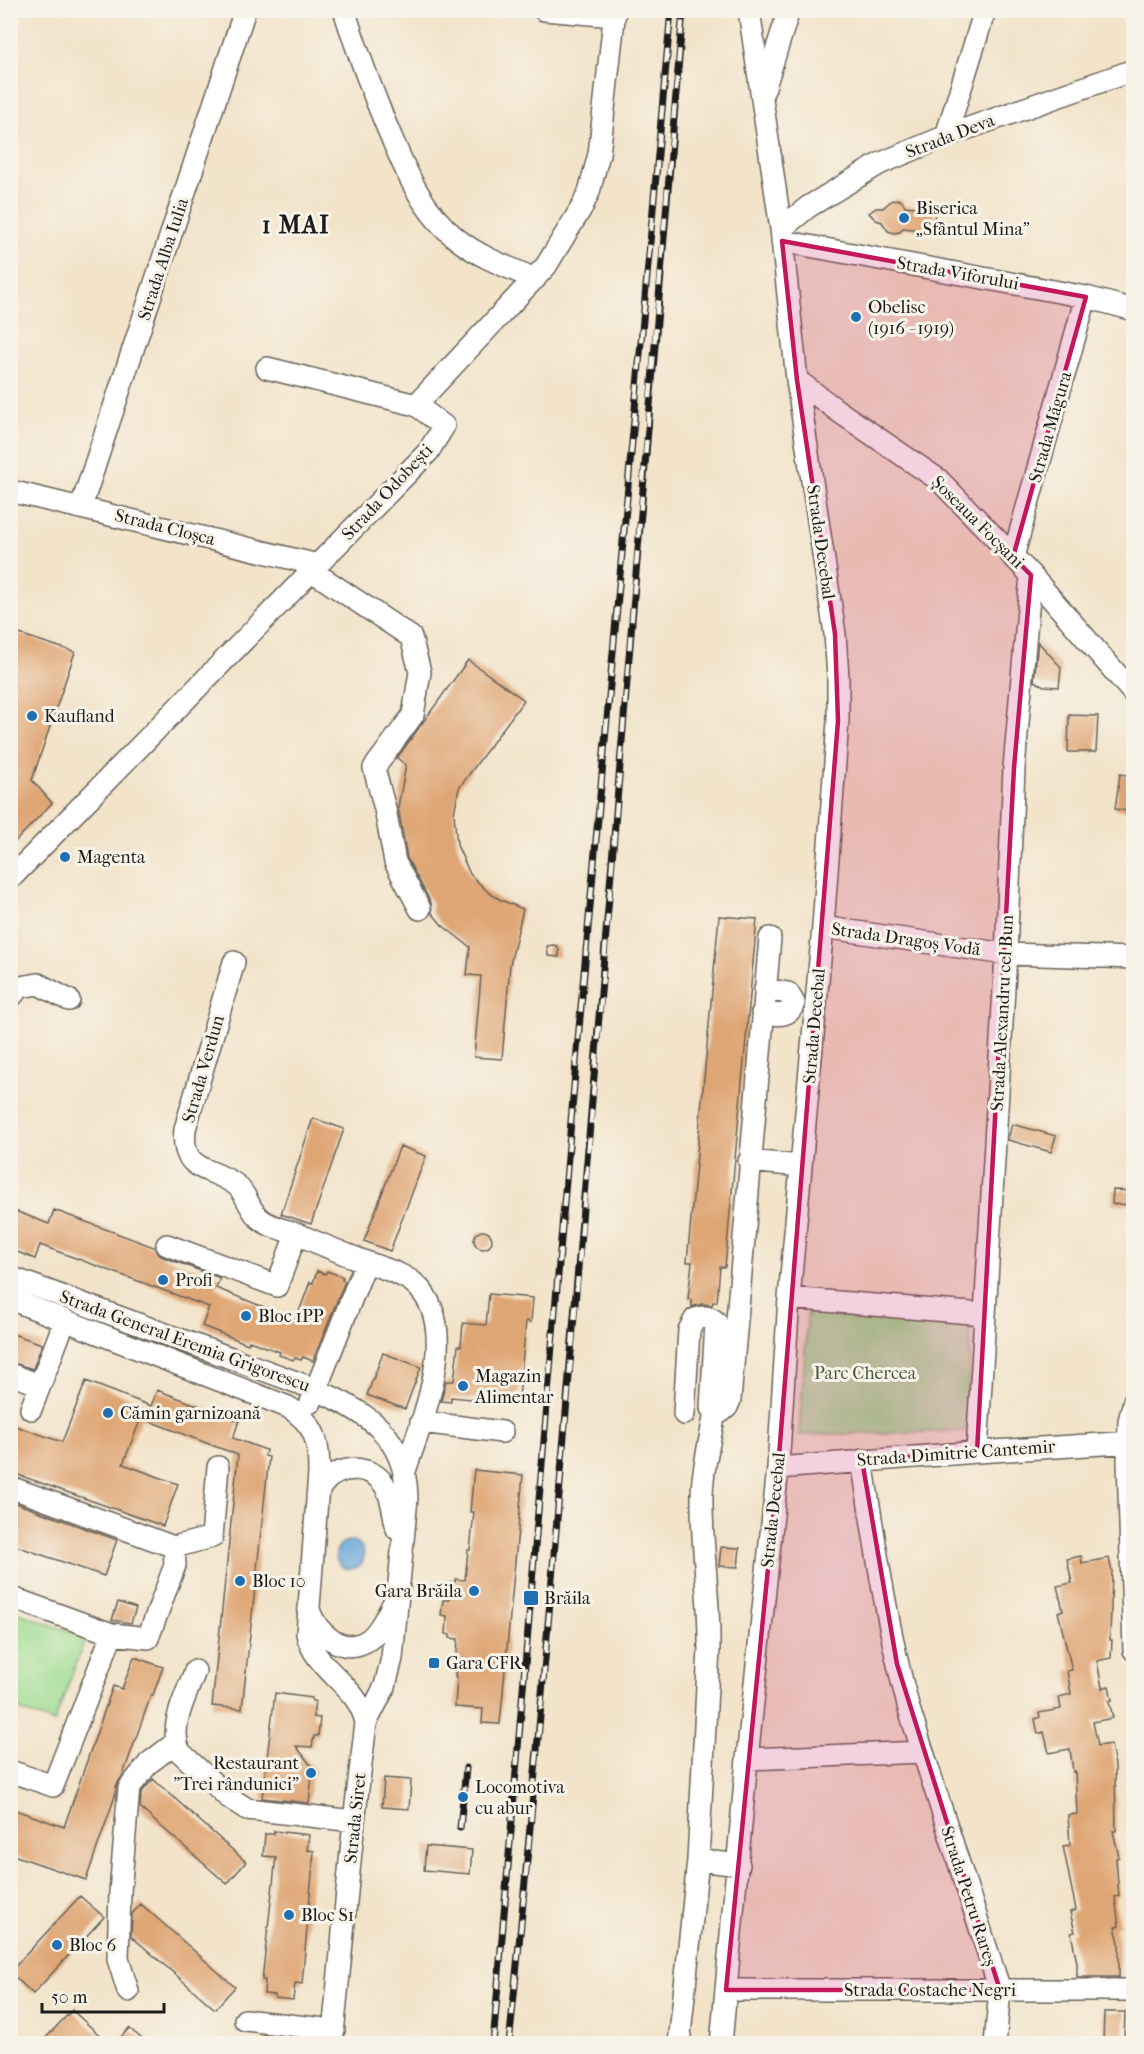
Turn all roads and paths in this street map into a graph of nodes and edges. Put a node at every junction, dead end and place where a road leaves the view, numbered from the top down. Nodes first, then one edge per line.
1 (245, 10) edge
2 (344, 10) edge
3 (544, 10) edge
4 (749, 10) edge
5 (789, 10) edge
6 (985, 10) edge
7 (615, 13) edge
8 (1134, 70) edge
9 (763, 96) junction
10 (946, 136) junction
11 (781, 235) junction
12 (535, 279) junction
13 (1086, 297) junction
14 (1134, 310) edge
15 (267, 368) dead end
16 (797, 380) junction
17 (416, 405) junction
18 (10, 491) edge
19 (81, 507) junction
20 (1013, 557) junction
21 (315, 568) junction
22 (1031, 575) junction
23 (1134, 694) edge
24 (10, 879) edge
25 (420, 909) dead end
26 (823, 927) junction
27 (770, 938) dead end
28 (1006, 954) junction
29 (1134, 957) edge
30 (234, 962) dead end
31 (765, 989) junction
32 (10, 998) edge
33 (69, 1000) dead end
34 (762, 1013) junction
35 (749, 1161) junction
36 (801, 1166) junction
37 (296, 1234) junction
38 (167, 1245) dead end
39 (366, 1262) junction
40 (10, 1277) edge
41 (789, 1298) junction
42 (10, 1299) edge
43 (983, 1314) junction
44 (65, 1320) junction
45 (10, 1374) edge
46 (40, 1385) junction
47 (315, 1389) junction
48 (1134, 1401) edge
49 (31, 1409) dead end
50 (358, 1411) joint
51 (715, 1412) junction
52 (684, 1414) dead end
53 (306, 1420) junction
54 (421, 1422) junction
55 (502, 1432) dead end
56 (1131, 1441) edge
57 (976, 1452) junction
58 (862, 1460) junction
59 (218, 1467) dead end
60 (778, 1468) junction
61 (405, 1471) junction
62 (10, 1486) edge
63 (316, 1497) junction
64 (174, 1547) junction
65 (401, 1551) junction
66 (10, 1597) edge
67 (397, 1597) junction
68 (308, 1606) junction
69 (112, 1634) junction
70 (1134, 1650) edge
71 (195, 1671) dead end
72 (366, 1723) junction
73 (176, 1743) junction
74 (923, 1752) junction
75 (747, 1759) junction
76 (10, 1772) edge
77 (354, 1821) junction
78 (698, 1860) junction
79 (739, 1865) junction
80 (726, 1990) junction
81 (1000, 1990) junction
82 (1134, 1990) edge
83 (128, 1991) dead end
84 (244, 2020) dead end
85 (333, 2037) edge
86 (679, 2043) edge
87 (722, 2043) edge
88 (995, 2043) edge

1 - 19 street, Strada Alba Iulia
2 - 12 street
3 - 7 street
4 - 9 street, Strada Decebal
5 - 9 street
6 - 10 street
7 - 12 street
8 - 10 street, Strada Deva
9 - 11 street, Strada Decebal
10 - 11 street, Strada Deva
11 - 13 street, Strada Viforului
11 - 16 street, Strada Decebal
12 - 17 street
13 - 14 street, Strada Viforului
13 - 20 street, Strada Măgura
15 - 17 street
16 - 20 street, Șoseaua Focșani
16 - 26 street, Strada Decebal
17 - 21 street, Strada Odobești
18 - 19 street, Strada Cloșca
19 - 21 street, Strada Cloșca
20 - 22 street, Șoseaua Focșani
21 - 24 street, Strada Odobești
21 - 25 street, Strada Cloșca
22 - 23 street, Șoseaua Focșani
22 - 28 street, Strada Alexandru cel Bun
26 - 28 street, Strada Dragoș Vodă
26 - 36 street, Strada Decebal
27 - 31 street
28 - 29 street, Strada Dragoș Vodă
28 - 43 street, Strada Alexandru cel Bun
30 - 37 street, Strada Verdun
31 - 34 street
31 - 34 street
32 - 33 street
34 - 35 street
35 - 36 street
35 - 51 street
36 - 41 street, Strada Decebal
37 - 38 street
37 - 39 street, Strada Verdun
39 - 47 street
39 - 54 street, Strada Verdun
40 - 47 street, Strada General Eremia Grigorescu
41 - 43 street
41 - 60 street, Strada Decebal
42 - 44 street, Strada General Eremia Grigorescu
43 - 57 street, Strada Alexandru cel Bun
44 - 46 street
44 - 53 street, Strada General Eremia Grigorescu
45 - 46 street
46 - 49 street
47 - 50 street, Strada General Eremia Grigorescu
47 - 53 street
48 - 56 street
50 - 61 street, Strada Siret
51 - 52 street
51 - 78 street
53 - 63 street, Strada General Eremia Grigorescu
54 - 55 street
54 - 61 street, Strada Verdun
56 - 57 street, Strada Dimitrie Cantemir
56 - 70 street
57 - 58 street, Strada Dimitrie Cantemir
58 - 60 street, Strada Dimitrie Cantemir
58 - 74 street, Strada Petru Rareș
59 - 64 street
60 - 75 street, Strada Decebal
61 - 65 street, Strada Siret
62 - 64 street
63 - 65 street, Strada Siret
63 - 68 street, Strada General Eremia Grigorescu
64 - 69 street
65 - 67 street, Strada Siret
66 - 69 street
67 - 68 street, Strada Siret
67 - 72 street, Strada Siret
68 - 72 street, Strada General Eremia Grigorescu
69 - 76 street
71 - 73 street
72 - 77 street, Strada Siret
73 - 77 street
73 - 83 street
74 - 75 street
74 - 81 street, Strada Petru Rareș
75 - 79 street, Strada Decebal
77 - 85 street, Strada Siret
78 - 79 street
78 - 86 street
79 - 80 street, Strada Decebal
80 - 81 street, Strada Costache Negri
80 - 87 street, Strada Decebal
81 - 82 street, Strada Costache Negri
81 - 88 street, Strada Petru Rareș
84 - 85 street

